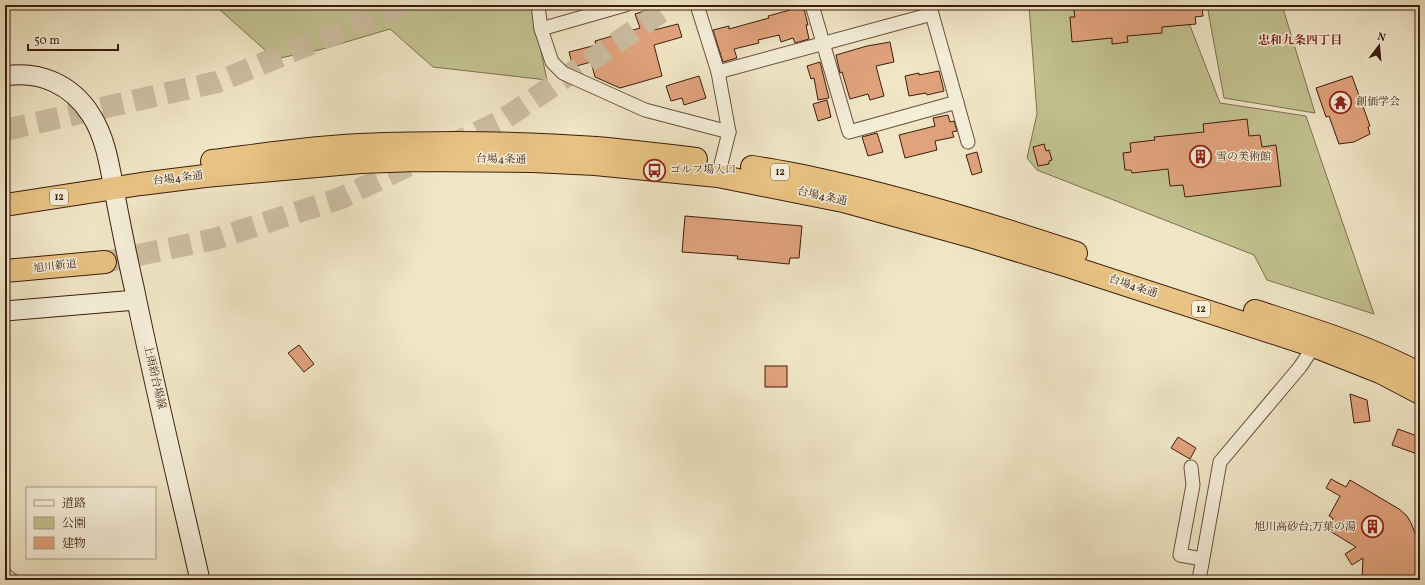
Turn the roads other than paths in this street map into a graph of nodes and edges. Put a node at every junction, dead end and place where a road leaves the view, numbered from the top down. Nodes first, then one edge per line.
1 (538, 5) edge
2 (625, 5) edge
3 (697, 5) edge
4 (812, 5) edge
5 (931, 9) edge
6 (541, 29) junction
7 (824, 43) junction
8 (718, 72) junction
9 (5, 76) edge
10 (957, 102) junction
11 (730, 132) junction
12 (968, 142) dead end
13 (720, 169) junction
14 (112, 181) junction
15 (5, 189) edge
16 (5, 205) edge
17 (105, 262) tunnel mouth
18 (5, 271) edge
19 (136, 300) junction
20 (5, 311) edge
21 (1317, 339) junction
22 (1420, 374) edge
23 (1420, 393) edge
24 (1191, 468) dead end
25 (1202, 560) junction
26 (5, 575) edge
27 (12, 580) edge
28 (200, 580) edge
29 (1198, 580) edge

1 - 6 street
2 - 6 street
3 - 8 street
4 - 7 street
5 - 7 street
5 - 10 street
6 - 11 street
7 - 8 street
7 - 10 street
8 - 11 street
9 - 14 main road, 上雨紛台場線
10 - 12 street
11 - 13 street
13 - 14 highway, 台場4条通 / 12
13 - 21 highway, 台場4条通 / 12
14 - 15 highway, 台場4条通 / 12
14 - 16 highway, 台場4条通 / 12
14 - 19 main road, 上雨紛台場線
17 - 18 highway, 旭川新道
19 - 20 main road
19 - 28 main road, 上雨紛台場線
21 - 22 highway, 台場4条通 / 12
21 - 23 highway, 台場4条通 / 12
21 - 25 street
24 - 25 street
25 - 29 street
26 - 27 street

